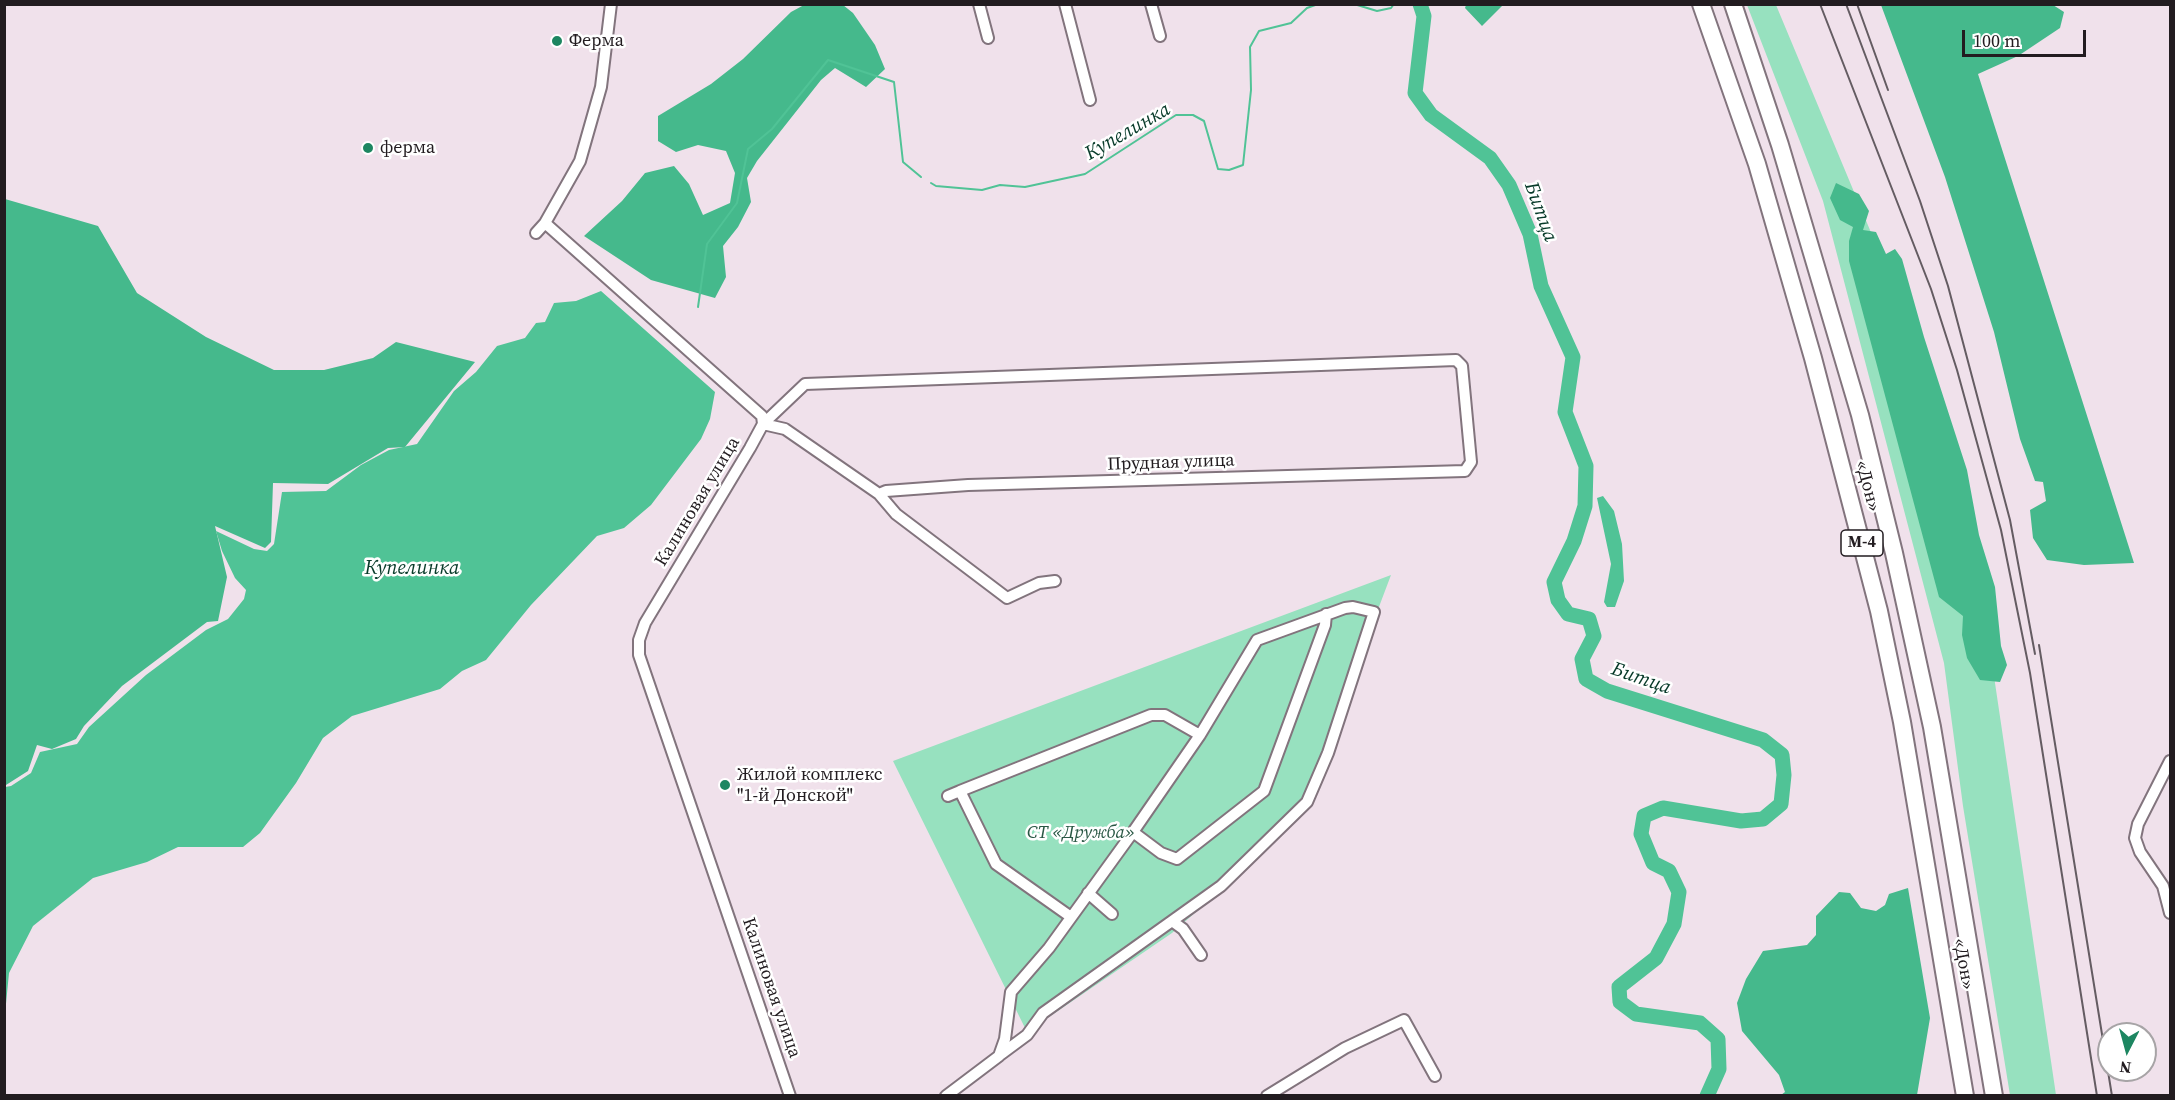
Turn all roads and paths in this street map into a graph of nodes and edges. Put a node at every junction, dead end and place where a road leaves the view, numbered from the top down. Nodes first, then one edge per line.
1 (611, 4) edge
2 (979, 4) edge
3 (1065, 4) edge
4 (1151, 4) edge
5 (1701, 4) edge
6 (1733, 4) edge
7 (1160, 36) dead end
8 (988, 38) dead end
9 (1090, 100) dead end
10 (545, 223) junction
11 (536, 233) dead end
12 (763, 424) junction
13 (879, 494) junction
14 (1055, 581) dead end
15 (1326, 614) junction
16 (1200, 735) junction
17 (2170, 761) edge
18 (960, 791) junction
19 (948, 796) dead end
20 (1133, 832) junction
21 (1088, 893) junction
22 (2170, 913) edge
23 (1112, 914) dead end
24 (1071, 917) junction
25 (1172, 921) junction
26 (1201, 955) dead end
27 (999, 1056) junction
28 (1435, 1076) dead end
29 (790, 1095) edge
30 (946, 1095) edge
31 (1267, 1095) edge
32 (1965, 1095) edge
33 (1994, 1095) edge

1 - 10 street
2 - 8 street
3 - 9 street
4 - 7 street
5 - 32 highway, «Дон» / М-4
6 - 33 highway, «Дон» / М-4
10 - 11 street
10 - 12 street, Калиновая улица
12 - 13 street
12 - 13 street, Прудная улица
12 - 29 street, Калиновая улица
13 - 14 street
15 - 16 street
15 - 20 street
15 - 25 street
16 - 18 street
16 - 20 street
17 - 22 street
18 - 19 street
18 - 24 street
20 - 21 street
21 - 23 street
21 - 24 street
24 - 27 street
25 - 26 street
25 - 27 street
27 - 30 street
28 - 31 street

